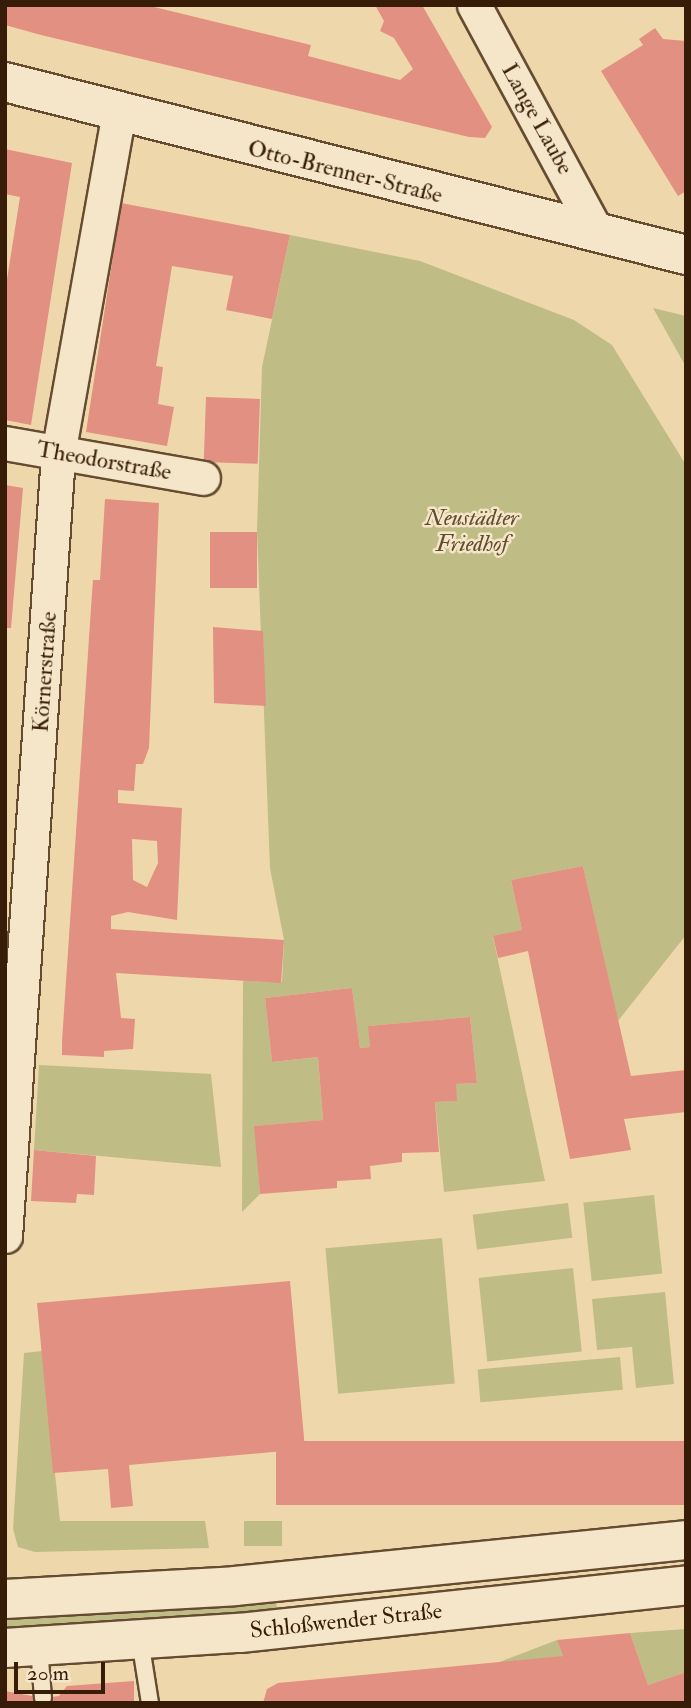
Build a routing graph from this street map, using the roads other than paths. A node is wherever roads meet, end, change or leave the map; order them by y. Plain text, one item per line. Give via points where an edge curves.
1 (474, 5) edge
2 (5, 82) edge
3 (118, 113) junction
4 (598, 234) junction
5 (686, 256) edge
6 (5, 443) edge
7 (58, 454) junction
8 (203, 478) dead end
9 (5, 1236) edge
10 (686, 1540) edge
11 (686, 1585) edge
12 (5, 1599) edge
13 (140, 1640) junction
14 (22, 1648) edge
15 (43, 1698) dead end
16 (149, 1703) edge

1 - 4 street, Lange Laube
2 - 3 main road, Otto-Brenner-Straße
3 - 4 main road, Otto-Brenner-Straße
3 - 7 street, Körnerstraße
4 - 5 main road, Otto-Brenner-Straße
6 - 7 street, Theodorstraße
7 - 8 street, Theodorstraße
7 - 9 street, Körnerstraße
10 - 12 main road, Schloßwender Straße via 235,1586
11 - 13 main road, Schloßwender Straße
13 - 14 main road, Schloßwender Straße
13 - 16 lane
14 - 15 lane

